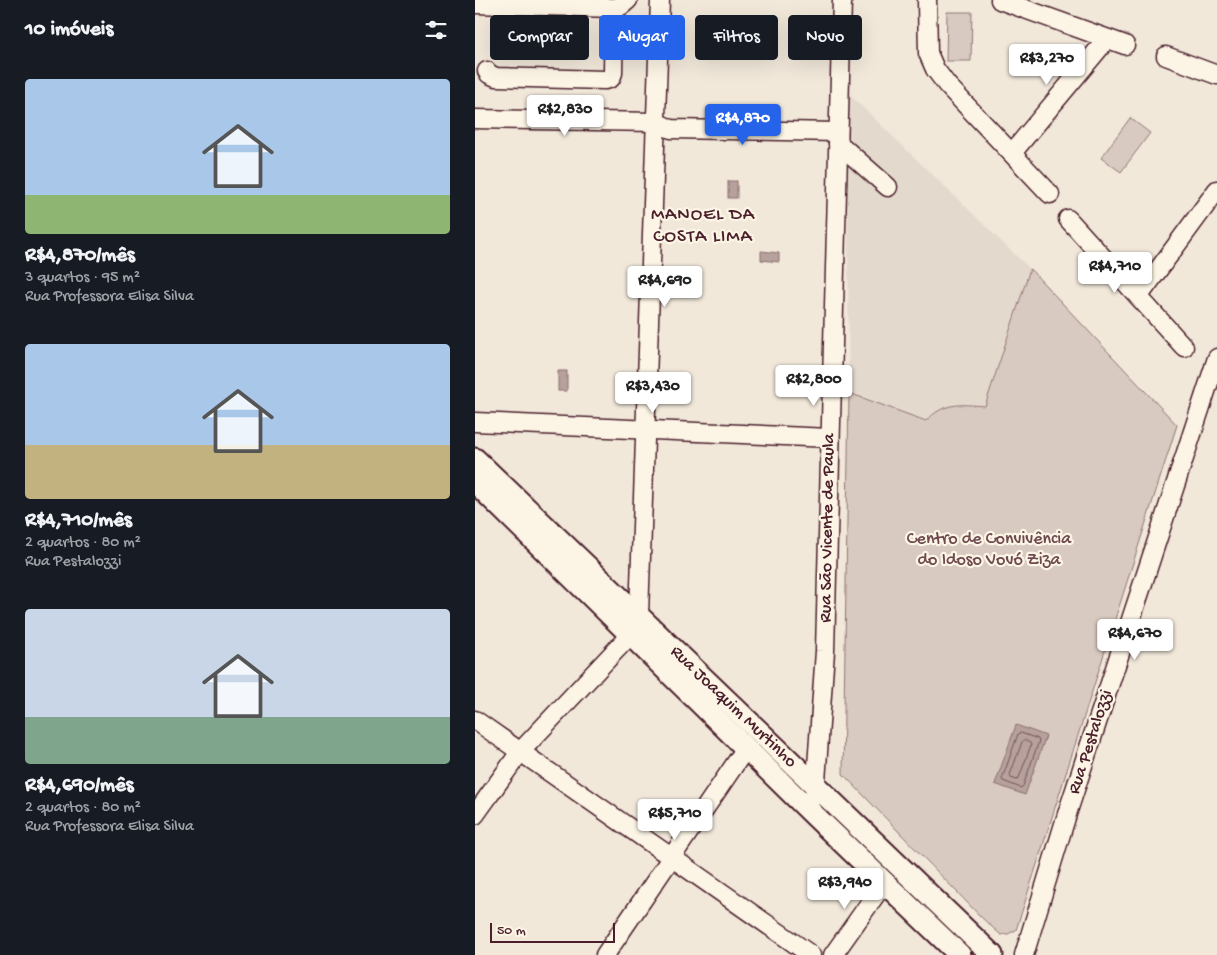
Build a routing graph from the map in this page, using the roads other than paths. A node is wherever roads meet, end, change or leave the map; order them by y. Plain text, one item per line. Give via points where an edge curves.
1 (660, 0) edge
2 (842, 0) edge
3 (927, 0) edge
4 (1000, 0) edge
5 (475, 4) edge
6 (621, 4) edge
7 (1107, 39) junction
8 (1125, 45) dead end
9 (1166, 56) dead end
10 (487, 71) dead end
11 (1217, 75) edge
12 (475, 119) edge
13 (655, 122) junction
14 (838, 138) junction
15 (1012, 154) junction
16 (888, 187) dead end
17 (1217, 190) edge
18 (1050, 194) dead end
19 (1068, 219) dead end
20 (1139, 296) junction
21 (1184, 347) dead end
22 (1217, 358) edge
23 (475, 422) edge
24 (645, 430) junction
25 (830, 438) junction
26 (475, 459) edge
27 (475, 482) edge
28 (639, 616) junction
29 (630, 635) junction
30 (475, 720) edge
31 (747, 748) junction
32 (520, 752) junction
33 (816, 786) junction
34 (475, 815) edge
35 (813, 815) junction
36 (672, 858) junction
37 (884, 883) junction
38 (605, 955) edge
39 (811, 955) edge
40 (833, 955) edge
41 (960, 955) edge
42 (992, 955) edge
43 (1023, 955) edge

1 - 13 street
2 - 14 street, Rua São Vicente de Paula
3 - 15 street via 928,53 935,69
4 - 7 street
5 - 6 street
6 - 10 street via 611,78 496,77
7 - 8 street
7 - 15 street
9 - 11 street
12 - 13 street
13 - 14 street via 671,129
13 - 24 street
14 - 16 street
14 - 25 street, Rua São Vicente de Paula
15 - 18 street
17 - 20 street
19 - 20 street
20 - 21 street
22 - 43 street, Rua Pestalozzi
23 - 24 street
24 - 25 street
24 - 28 street
25 - 33 street, Rua São Vicente de Paula via 825,651
26 - 28 main road, Rua Joaquim Murtinho
27 - 29 main road, Rua Joaquim Murtinho
28 - 33 main road, Rua Joaquim Murtinho
29 - 31 main road, Rua Joaquim Murtinho
29 - 32 street
30 - 32 street
31 - 35 main road, Rua Joaquim Murtinho
31 - 36 street
32 - 34 street
32 - 36 street
33 - 35 street, Rua São Vicente de Paula
33 - 42 main road, Rua Joaquim Murtinho
35 - 37 main road, Rua Joaquim Murtinho
36 - 38 street
36 - 39 street
37 - 40 street
37 - 41 main road, Rua Joaquim Murtinho

